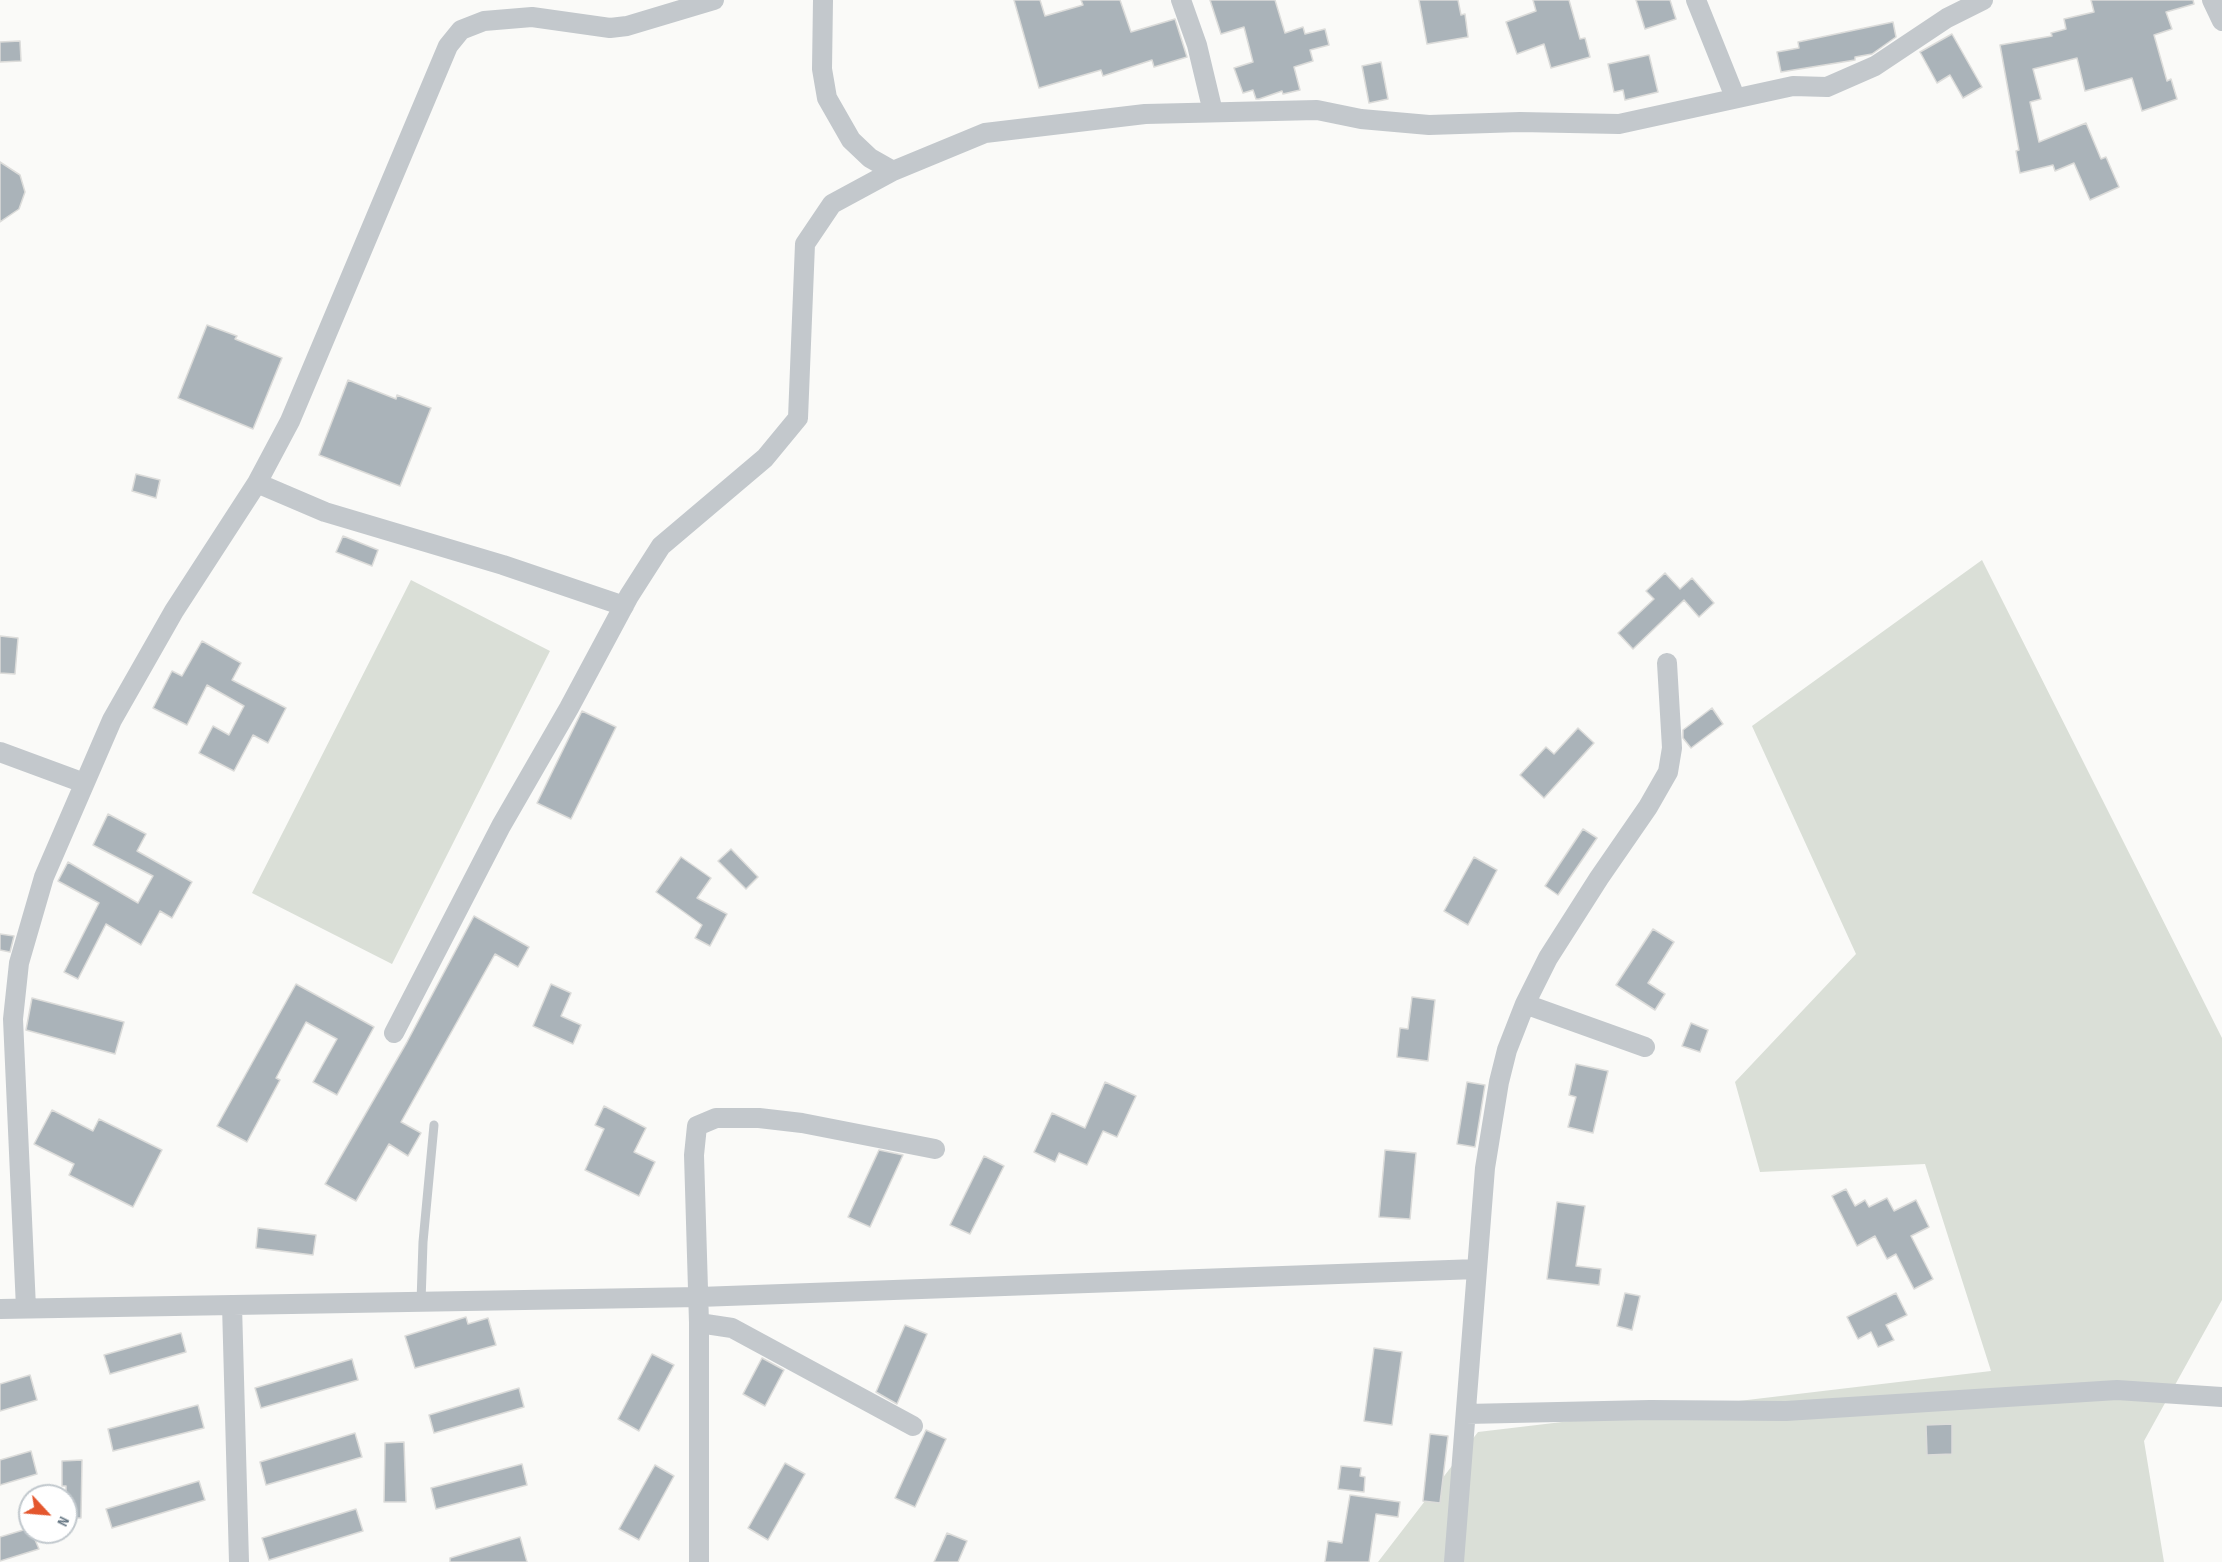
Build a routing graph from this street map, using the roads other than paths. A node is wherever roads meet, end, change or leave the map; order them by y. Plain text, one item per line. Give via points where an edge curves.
1 (714, 0) edge
2 (823, 0) edge
3 (1181, 0) edge
4 (1696, 0) edge
5 (1983, 0) edge
6 (1734, 97) junction
7 (1213, 112) junction
8 (893, 171) junction
9 (257, 483) junction
10 (624, 606) junction
11 (1667, 663) dead end
12 (0, 752) edge
13 (84, 783) junction
14 (1525, 1004) junction
15 (394, 1033) dead end
16 (1645, 1047) dead end
17 (435, 1125) dead end
18 (935, 1149) dead end
19 (1477, 1269) junction
20 (699, 1297) junction
21 (421, 1302) junction
22 (231, 1305) junction
23 (26, 1308) junction
24 (0, 1310) edge
25 (699, 1323) junction
26 (2222, 1397) edge
27 (1466, 1414) junction
28 (913, 1426) dead end
29 (239, 1562) edge
30 (699, 1562) edge
31 (1454, 1562) edge

1 - 9 street via 610,28 517,16 484,21 460,30 453,37 291,421
2 - 8 street via 822,69 827,98 855,144
3 - 7 street via 1197,45
4 - 6 street
5 - 6 street via 1947,18 1875,66 1839,83 1827,87 1793,86
6 - 7 street via 1619,124 1429,125 1361,119 1317,110
7 - 8 street via 1144,114 985,133
8 - 10 street via 832,204 805,244 798,418 765,458 661,546
9 - 10 street via 325,512
9 - 13 street via 174,611 112,720
10 - 15 street via 501,825
11 - 14 street via 1672,748 1668,772 1548,958
12 - 13 street
13 - 23 street via 44,878 14,990
14 - 16 street
14 - 19 street via 1508,1050 1493,1113
17 - 21 lane
18 - 20 street via 802,1123 737,1116 701,1122 694,1133
19 - 20 street
19 - 27 street
20 - 21 street
20 - 25 street
21 - 22 street
22 - 23 street
22 - 29 street
23 - 24 street
25 - 28 street via 732,1328
25 - 30 street
26 - 27 street via 2117,1390 1786,1411
27 - 31 street

